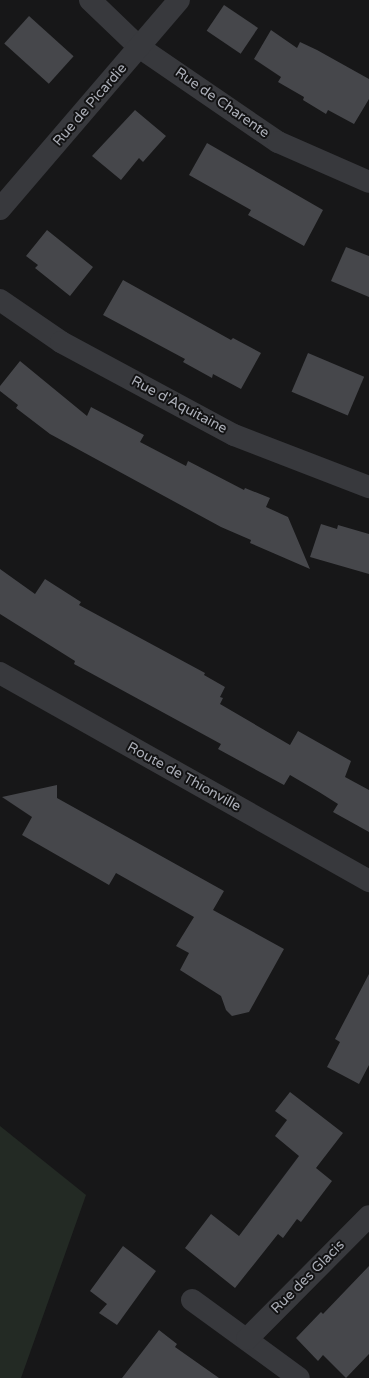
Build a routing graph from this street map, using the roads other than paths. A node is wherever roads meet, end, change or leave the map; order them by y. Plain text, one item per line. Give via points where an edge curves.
1 (90, 0) edge
2 (179, 0) edge
3 (140, 46) junction
4 (369, 182) edge
5 (0, 209) edge
6 (0, 300) edge
7 (369, 487) edge
8 (0, 673) edge
9 (369, 881) edge
10 (369, 1216) edge
11 (192, 1300) dead end
12 (247, 1339) junction
13 (299, 1378) edge

1 - 3 street, Rue de Charente
2 - 3 street, Rue de Picardie
3 - 4 street, Rue de Charente via 278,142
3 - 5 street, Rue de Picardie
6 - 7 street, Rue d'Aquitaine via 61,342 234,435
8 - 9 street, Route de Thionville
10 - 12 street, Rue des Glacis
11 - 12 street
12 - 13 street

